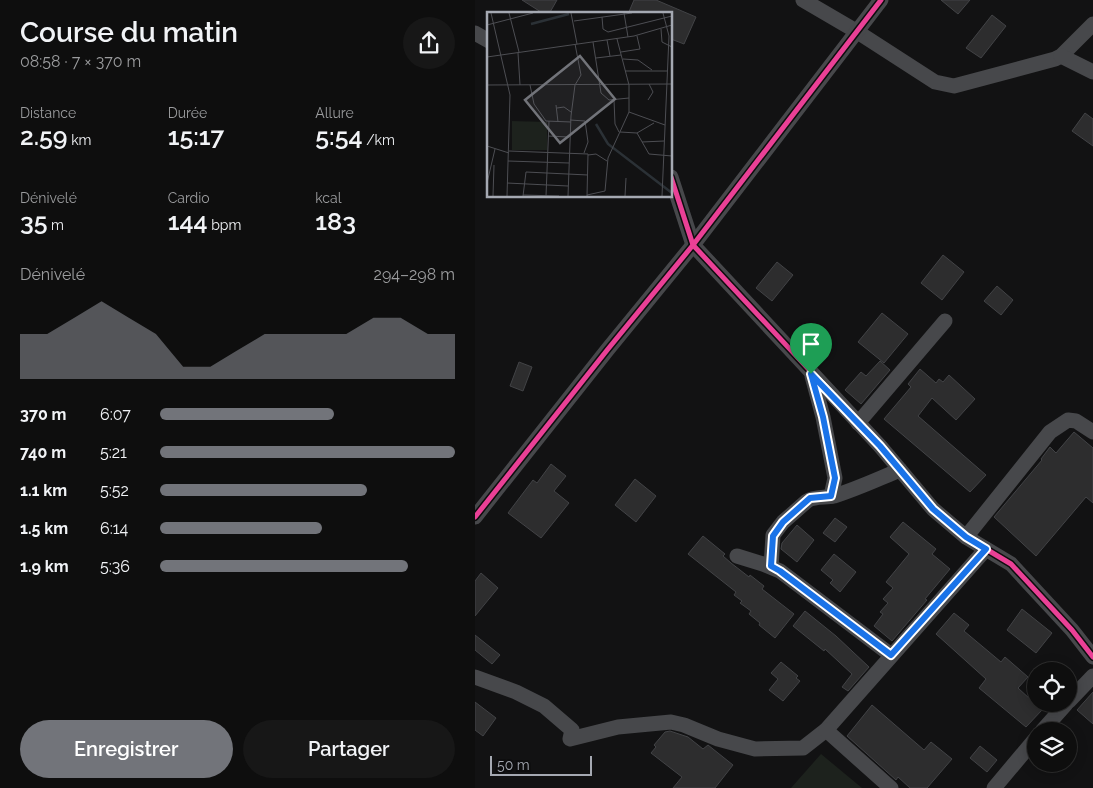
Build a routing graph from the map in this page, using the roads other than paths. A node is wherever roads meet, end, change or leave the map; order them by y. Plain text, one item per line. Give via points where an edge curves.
1 (803, 0) edge
2 (881, 0) edge
3 (1093, 24) edge
4 (856, 31) junction
5 (475, 33) edge
6 (487, 39) edge
7 (1061, 56) junction
8 (1093, 72) edge
9 (673, 183) edge
10 (693, 245) junction
11 (945, 321) dead end
12 (811, 374) junction
13 (858, 423) junction
14 (1093, 432) edge
15 (900, 470) junction
16 (831, 496) junction
17 (475, 517) edge
18 (966, 537) junction
19 (986, 549) junction
20 (737, 556) dead end
21 (771, 566) junction
22 (891, 655) junction
23 (1093, 657) edge
24 (1093, 676) edge
25 (475, 677) edge
26 (1077, 693) edge
27 (1059, 712) edge
28 (1050, 722) edge
29 (826, 730) junction
30 (1027, 749) edge
31 (891, 788) edge
32 (994, 788) edge

1 - 4 street
2 - 4 street
3 - 7 street
4 - 7 street via 935,82 947,86
4 - 10 street
5 - 6 street
7 - 8 street
9 - 10 street
10 - 12 street
10 - 17 street
11 - 13 street
12 - 13 street
12 - 16 street via 835,478
13 - 15 street
14 - 18 street via 1076,420 1068,420 1050,432
15 - 16 street
15 - 18 street via 933,509
16 - 21 street via 810,498 783,522 773,536
18 - 19 street
19 - 22 street
19 - 23 street via 1011,564
20 - 21 street
21 - 22 street
22 - 29 street
24 - 26 street
25 - 29 street via 544,706 573,730 570,739 619,727 671,722 755,749 803,748
27 - 28 street
29 - 31 street
30 - 32 street

